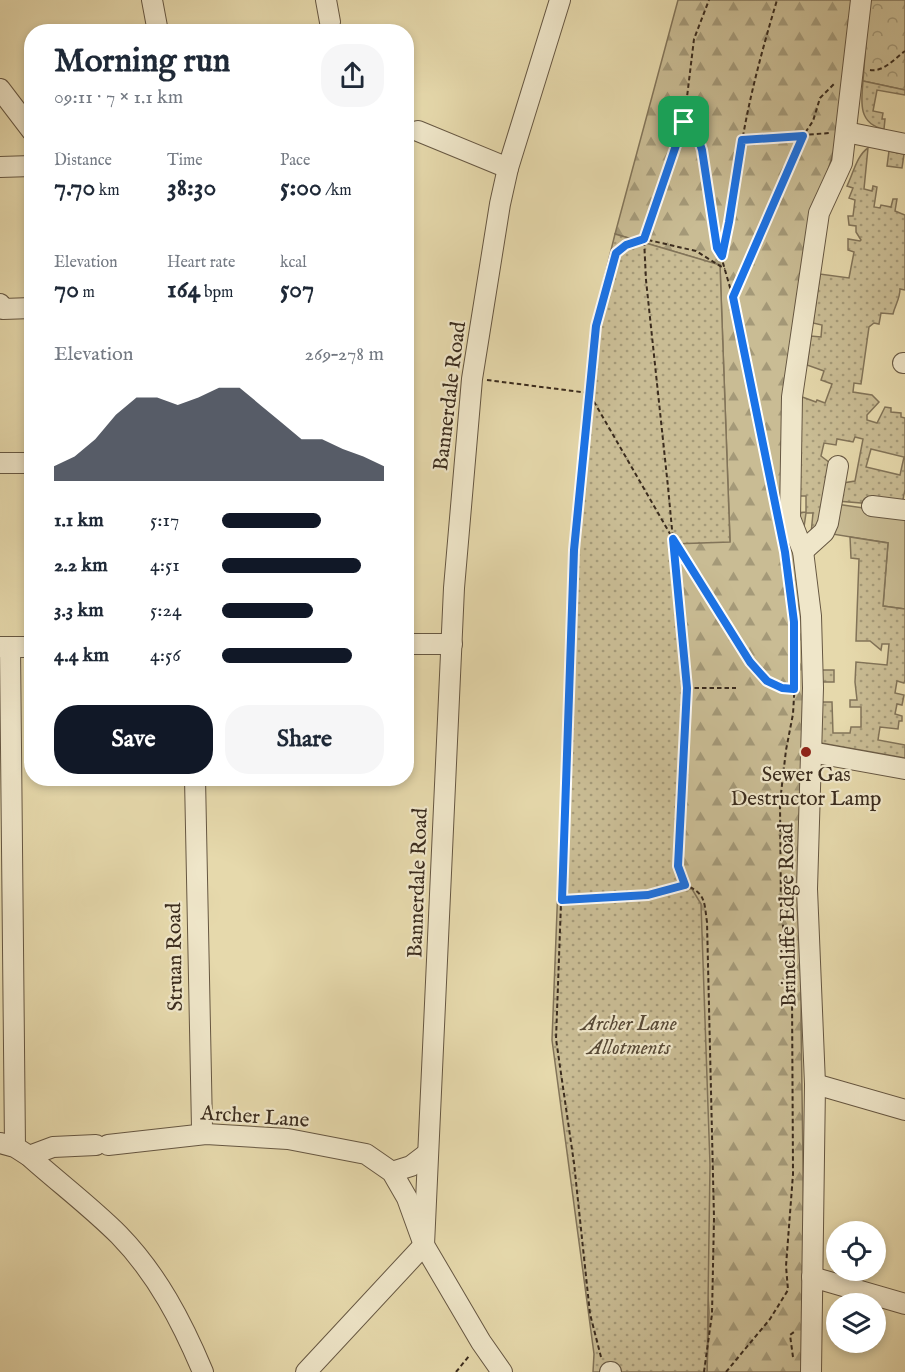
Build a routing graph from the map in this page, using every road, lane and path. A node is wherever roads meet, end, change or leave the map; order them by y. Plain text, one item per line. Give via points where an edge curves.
1 (152, 0) edge
2 (326, 0) edge
3 (560, 0) edge
4 (709, 0) edge
5 (777, 0) edge
6 (861, 0) edge
7 (330, 22) dead end
8 (156, 24) edge
9 (905, 51) edge
10 (854, 64) junction
11 (0, 89) edge
12 (24, 120) edge
13 (684, 122) junction
14 (418, 131) dead end
15 (846, 132) junction
16 (803, 136) junction
17 (742, 140) junction
18 (905, 144) edge
19 (0, 166) edge
20 (24, 166) edge
21 (508, 168) junction
22 (644, 239) junction
23 (722, 256) junction
24 (725, 268) junction
25 (733, 297) junction
26 (24, 308) edge
27 (1, 309) edge
28 (472, 379) junction
29 (589, 393) junction
30 (0, 463) edge
31 (24, 463) edge
32 (838, 466) dead end
33 (775, 506) dead end
34 (872, 506) dead end
35 (905, 510) edge
36 (673, 539) junction
37 (803, 551) junction
38 (414, 644) edge
39 (452, 644) junction
40 (5, 647) edge
41 (24, 647) edge
42 (795, 678) dead end
43 (687, 688) junction
44 (736, 688) dead end
45 (804, 688) junction
46 (811, 752) junction
47 (905, 769) edge
48 (195, 786) edge
49 (685, 885) junction
50 (562, 900) junction
51 (815, 1084) junction
52 (905, 1110) edge
53 (206, 1134) junction
54 (15, 1148) edge
55 (428, 1153) junction
56 (392, 1172) junction
57 (424, 1245) junction
58 (812, 1277) junction
59 (788, 1290) junction
60 (793, 1294) dead end
61 (905, 1304) edge
62 (481, 1342) junction
63 (607, 1370) edge
64 (203, 1372) edge
65 (306, 1372) edge
66 (456, 1372) edge
67 (502, 1372) edge
68 (704, 1372) edge
69 (726, 1372) edge
70 (811, 1372) edge

1 - 8 street
2 - 7 street
3 - 21 street, Bannerdale Road
4 - 13 path via 694,39
5 - 17 path
6 - 10 street, Brincliffe Edge Road
9 - 10 path via 874,71
10 - 15 street, Brincliffe Edge Road
10 - 16 path via 820,98 813,121
11 - 12 street
13 - 22 path
13 - 23 path via 695,129 702,150 717,248
14 - 21 street
15 - 16 path
15 - 18 street
15 - 37 street, Brincliffe Edge Road via 842,163 819,213 792,397 790,518
16 - 17 path
16 - 25 path
17 - 23 path
19 - 20 street
21 - 28 street, Bannerdale Road
22 - 24 path via 696,251
22 - 29 path via 616,253 596,326
22 - 36 path
23 - 24 path
24 - 25 path
25 - 33 path
26 - 27 street
28 - 29 path
28 - 39 street, Bannerdale Road
29 - 36 path
29 - 50 path via 574,550
30 - 31 street
32 - 37 street via 828,523 824,532
34 - 35 street
36 - 43 path
36 - 45 path via 750,662 767,681 782,688
37 - 45 street, Brincliffe Edge Road via 811,616
38 - 39 street
39 - 55 street, Bannerdale Road
40 - 41 street
40 - 54 street
42 - 45 path
43 - 44 path
43 - 49 path via 678,866
45 - 46 street, Brincliffe Edge Road
45 - 59 path via 793,714 780,802 781,915 792,990 793,1174 786,1266
46 - 47 street
46 - 51 street, Brincliffe Edge Road via 807,889
48 - 53 street, Struan Road via 202,1128
49 - 50 path via 648,895
49 - 68 path via 703,898 707,922 714,1218 712,1314
50 - 63 path via 556,1040 590,1314
51 - 52 street
51 - 58 street, Brincliffe Edge Road
53 - 54 street, Archer Lane
53 - 56 street, Archer Lane via 288,1139 346,1149 366,1154
54 - 64 street via 119,1236 170,1303
55 - 56 street via 411,1166
55 - 57 street, Bannerdale Road
56 - 57 street, Archer Lane via 407,1198
57 - 62 street, Archer Lane
57 - 65 street
58 - 61 street
58 - 70 street, Brincliffe Edge Road
59 - 60 path
59 - 69 path via 770,1319
62 - 66 path
62 - 67 street, Archer Lane

